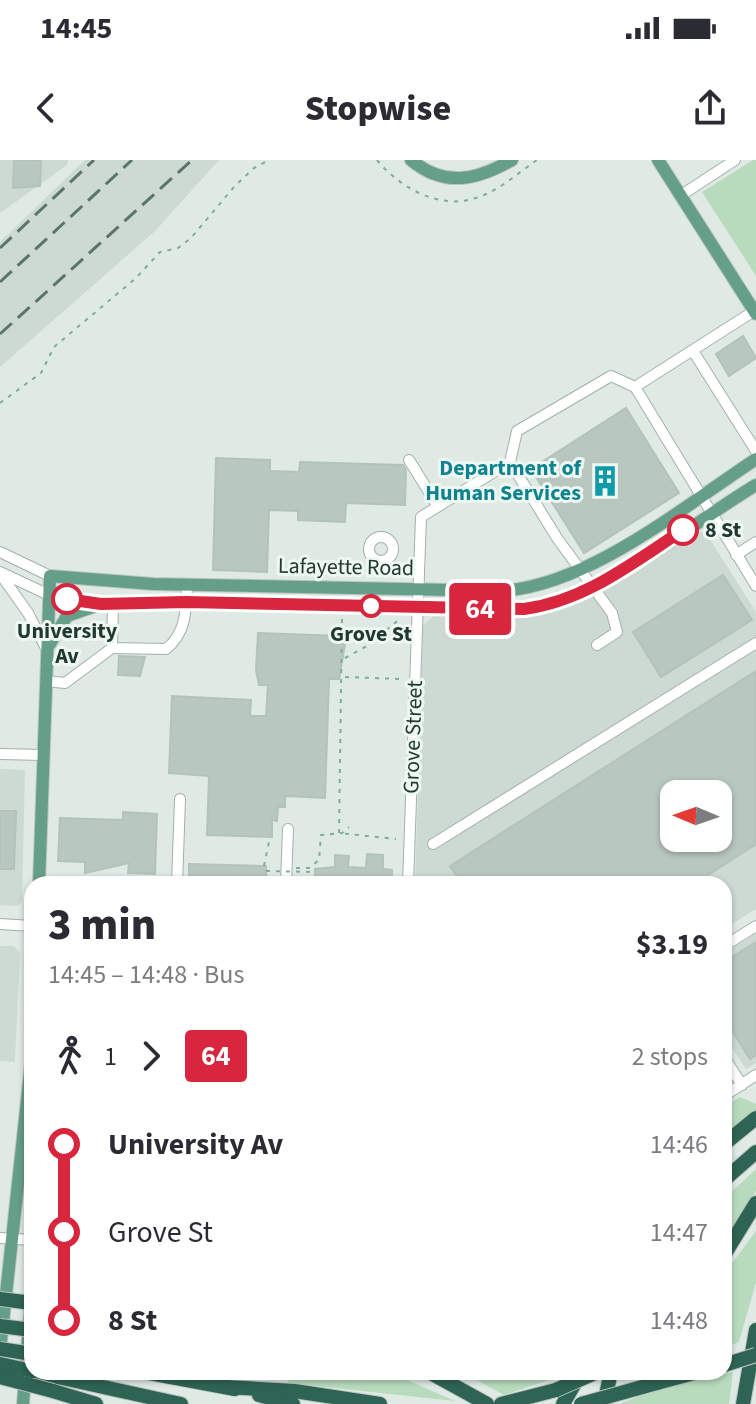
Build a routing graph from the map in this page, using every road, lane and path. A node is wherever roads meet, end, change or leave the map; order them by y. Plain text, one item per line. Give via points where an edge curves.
1 (269, 160) edge
2 (411, 160) edge
3 (512, 160) edge
4 (658, 160) edge
5 (735, 160) edge
6 (680, 196) junction
7 (755, 312) edge
8 (693, 351) junction
9 (635, 387) junction
10 (0, 403) edge
11 (756, 451) edge
12 (756, 459) edge
13 (409, 460) dead end
14 (510, 462) junction
15 (756, 485) edge
16 (705, 504) junction
17 (437, 505) junction
18 (756, 542) edge
19 (0, 552) edge
20 (736, 555) junction
21 (584, 570) junction
22 (0, 573) edge
23 (50, 576) junction
24 (187, 584) junction
25 (756, 586) edge
26 (595, 587) junction
27 (418, 589) junction
28 (49, 595) junction
29 (186, 602) junction
30 (107, 604) junction
31 (417, 607) junction
32 (342, 613) dead end
33 (403, 615) dead end
34 (756, 643) edge
35 (597, 645) dead end
36 (112, 648) junction
37 (47, 651) junction
38 (344, 659) junction
39 (344, 677) junction
40 (401, 679) dead end
41 (46, 681) junction
42 (0, 754) edge
43 (44, 755) junction
44 (180, 799) dead end
45 (349, 827) dead end
46 (288, 829) dead end
47 (339, 833) junction
48 (270, 837) dead end
49 (396, 839) dead end
50 (433, 844) dead end
51 (264, 866) dead end
52 (286, 868) junction
53 (266, 871) dead end
54 (315, 872) dead end
55 (39, 876) edge
56 (177, 876) edge
57 (286, 876) edge
58 (408, 876) edge
59 (0, 924) edge
60 (24, 926) edge
61 (756, 926) edge
62 (732, 941) edge
63 (732, 1069) edge
64 (756, 1075) edge
65 (742, 1085) junction
66 (756, 1090) edge
67 (732, 1091) edge
68 (756, 1118) edge
69 (24, 1123) edge
70 (732, 1138) edge
71 (756, 1152) edge
72 (732, 1173) edge
73 (756, 1203) edge
74 (756, 1219) edge
75 (6, 1239) edge
76 (732, 1242) edge
77 (732, 1253) edge
78 (0, 1299) edge
79 (24, 1302) edge
80 (0, 1326) edge
81 (24, 1329) edge
82 (756, 1333) edge
83 (0, 1349) edge
84 (24, 1353) edge
85 (756, 1355) edge
86 (732, 1362) edge
87 (0, 1364) edge
88 (24, 1370) edge
89 (0, 1377) edge
90 (25, 1380) edge
91 (47, 1380) edge
92 (188, 1380) edge
93 (444, 1380) edge
94 (576, 1380) edge
95 (579, 1380) edge
96 (609, 1380) edge
97 (668, 1380) edge
98 (54, 1384) junction
99 (226, 1387) junction
100 (469, 1393) junction
101 (23, 1404) edge
102 (96, 1404) edge
103 (181, 1404) edge
104 (293, 1404) edge
105 (380, 1404) edge
106 (487, 1404) edge
107 (500, 1404) edge
108 (563, 1404) edge
109 (581, 1404) edge
110 (604, 1404) edge
111 (743, 1404) edge
112 (751, 1404) edge

1 - 10 path via 234,187 191,238 160,252 54,347 41,373
2 - 3 main road via 429,171 466,179 484,176
4 - 6 main road
5 - 6 street
6 - 7 main road
7 - 8 street
8 - 9 street
8 - 11 street
9 - 14 street via 611,376 517,431
9 - 16 street
12 - 16 main road, Lafayette Road
13 - 17 street
14 - 17 street
14 - 21 street via 557,538
15 - 16 main road, Lafayette Road
16 - 20 street
16 - 21 main road, Lafayette Road
16 - 26 main road, Lafayette Road
17 - 27 street, Grove Street via 421,517
18 - 20 street
19 - 23 street, Lafayette Road
20 - 25 street
21 - 26 street
21 - 27 main road, Lafayette Road via 553,584 520,590
22 - 28 street, Lafayette Road
22 - 37 street
23 - 24 main road, Lafayette Road
23 - 28 main road
24 - 27 main road, Lafayette Road
24 - 29 street
26 - 31 main road, Lafayette Road via 524,609
26 - 35 street via 617,632
27 - 31 street, Grove Street
28 - 30 street, Lafayette Road
28 - 37 main road
29 - 30 main road, Lafayette Road
29 - 31 main road, Lafayette Road
29 - 36 street via 180,632 166,649
30 - 36 street
30 - 37 main road via 67,616
31 - 58 street, Grove Street
32 - 38 path
33 - 38 path
34 - 50 street
36 - 41 street via 65,683
37 - 41 main road
38 - 39 path
39 - 40 path
39 - 47 path
41 - 43 main road
42 - 43 street
43 - 55 main road
44 - 56 street
45 - 47 path
46 - 52 street
47 - 49 path
47 - 52 path via 321,835 319,860 309,868
48 - 51 path
52 - 57 street
53 - 54 path, bridge
59 - 60 street
61 - 62 street
63 - 65 street
64 - 65 street
65 - 66 street
65 - 67 street
68 - 70 highway
69 - 75 main road
71 - 72 highway
73 - 76 highway
74 - 77 highway
75 - 83 main road
78 - 79 highway, bridge
80 - 81 highway, bridge
82 - 111 highway
82 - 112 highway
83 - 84 highway, bridge
85 - 86 highway, bridge
87 - 88 highway, bridge
89 - 98 highway, bridge
90 - 101 main road
91 - 98 highway
92 - 99 highway
93 - 100 highway
94 - 108 highway
95 - 107 highway, bridge
96 - 110 highway
97 - 109 highway, bridge
98 - 102 highway
98 - 103 highway
99 - 104 highway
99 - 105 highway
100 - 106 highway
100 - 107 highway

